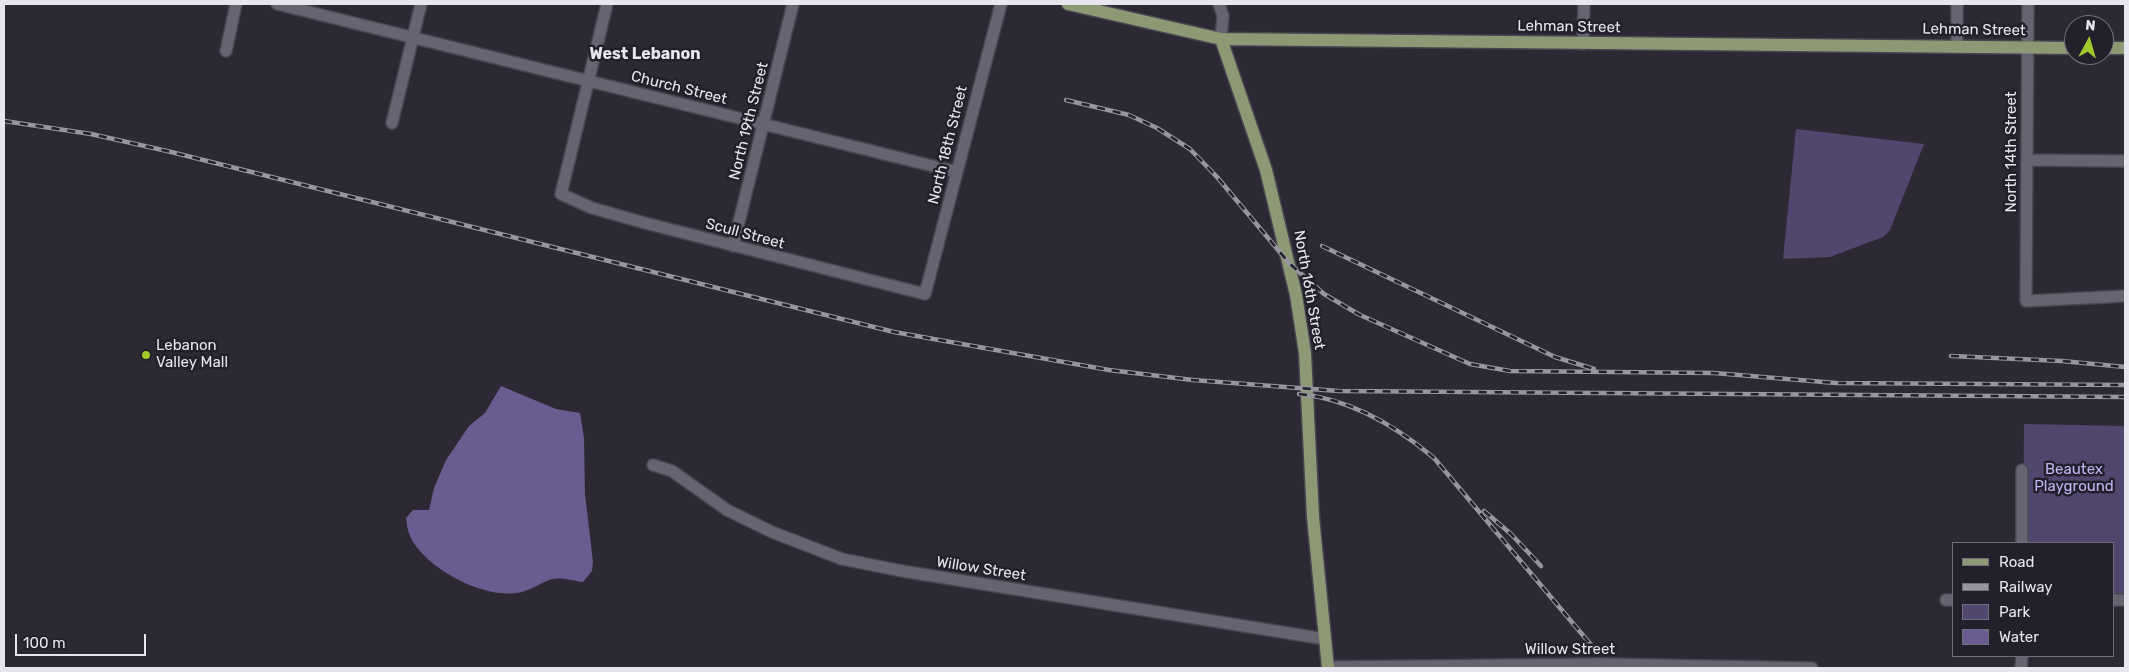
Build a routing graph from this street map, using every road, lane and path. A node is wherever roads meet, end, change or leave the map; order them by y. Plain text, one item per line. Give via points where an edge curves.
1 (236, 4) edge
2 (277, 4) edge
3 (421, 4) edge
4 (607, 4) edge
5 (793, 4) edge
6 (1001, 4) edge
7 (1068, 4) edge
8 (1219, 4) edge
9 (1229, 4) edge
10 (1584, 4) edge
11 (1958, 4) edge
12 (2028, 4) edge
13 (1223, 16) junction
14 (412, 37) junction
15 (1221, 40) junction
16 (1583, 44) junction
17 (1957, 46) junction
18 (2027, 47) junction
19 (2064, 48) edge
20 (226, 51) dead end
21 (588, 80) junction
22 (392, 123) dead end
23 (764, 125) junction
24 (2027, 160) junction
25 (2125, 161) edge
26 (957, 172) junction
27 (733, 246) junction
28 (925, 294) joint
29 (2125, 296) edge
30 (653, 465) dead end
31 (2022, 470) dead end
32 (2022, 542) edge
33 (1325, 639) junction
34 (1328, 668) edge
35 (1812, 668) edge

1 - 20 street
2 - 14 street, Church Street
3 - 14 street
4 - 21 street
5 - 23 street, North 19th Street
6 - 26 street, North 18th Street
7 - 15 main road, Lehman Street
8 - 13 street, North 16th Street
9 - 13 street, North 16th Street
10 - 16 street
11 - 17 street
12 - 18 street, North 14th Street
13 - 15 street, North 16th Street
14 - 21 street, Church Street
14 - 22 street
15 - 16 main road, Lehman Street
15 - 33 main road, North 16th Street via 1266,170 1296,295 1305,353 1312,517
16 - 17 main road, Lehman Street
17 - 18 main road, Lehman Street
18 - 19 main road, Lehman Street
18 - 24 street, North 14th Street
21 - 23 street, Church Street
21 - 27 street, Scull Street via 561,194 592,208
23 - 26 street, Church Street
23 - 27 street, North 19th Street
24 - 25 street
24 - 29 street, North 14th Street via 2026,301
26 - 28 street, North 18th Street
27 - 28 street, Scull Street
30 - 33 street, Willow Street via 672,471 727,510 772,532 842,558 902,571
31 - 32 street
33 - 34 main road, North 16th Street
34 - 35 street, Willow Street via 1603,664

